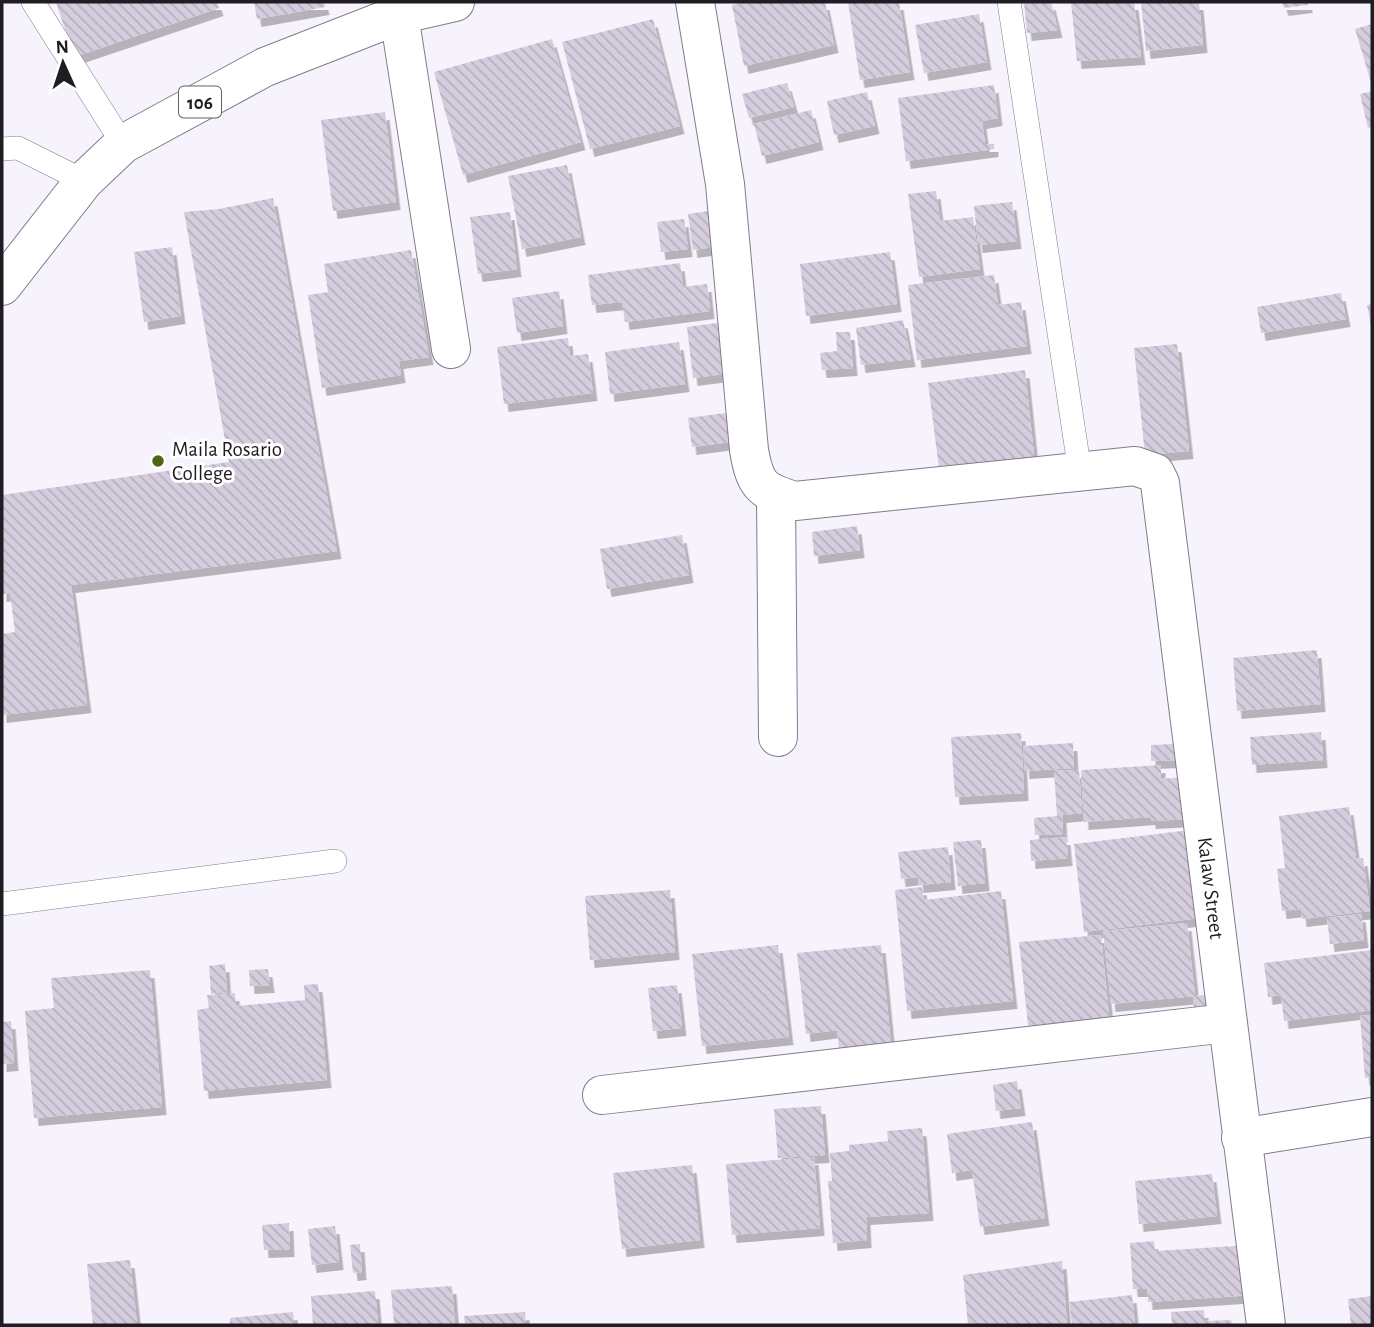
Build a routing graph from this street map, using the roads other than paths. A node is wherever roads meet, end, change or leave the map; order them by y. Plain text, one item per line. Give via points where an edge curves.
1 (33, 2) edge
2 (455, 2) edge
3 (695, 2) edge
4 (1009, 2) edge
5 (398, 8) edge
6 (123, 145) junction
7 (2, 149) edge
8 (84, 181) junction
9 (2, 286) edge
10 (451, 349) dead end
11 (1080, 472) junction
12 (776, 495) junction
13 (778, 737) dead end
14 (335, 861) dead end
15 (2, 904) edge
16 (1227, 1023) junction
17 (602, 1095) dead end
18 (1372, 1117) edge
19 (1241, 1138) junction
20 (1266, 1325) edge

1 - 6 lane
2 - 5 main road, 106
3 - 12 main road via 724,184 753,475 763,489
4 - 11 lane
5 - 6 main road, 106 via 265,67
5 - 10 main road
6 - 8 main road, 106
7 - 8 lane via 18,148
8 - 9 main road, 106
11 - 12 main road via 795,501
11 - 16 main road, Kalaw Street via 1135,466 1155,473 1160,482
12 - 13 main road
14 - 15 lane
16 - 17 main road
16 - 19 main road, Kalaw Street
18 - 19 main road
19 - 20 main road, Kalaw Street

